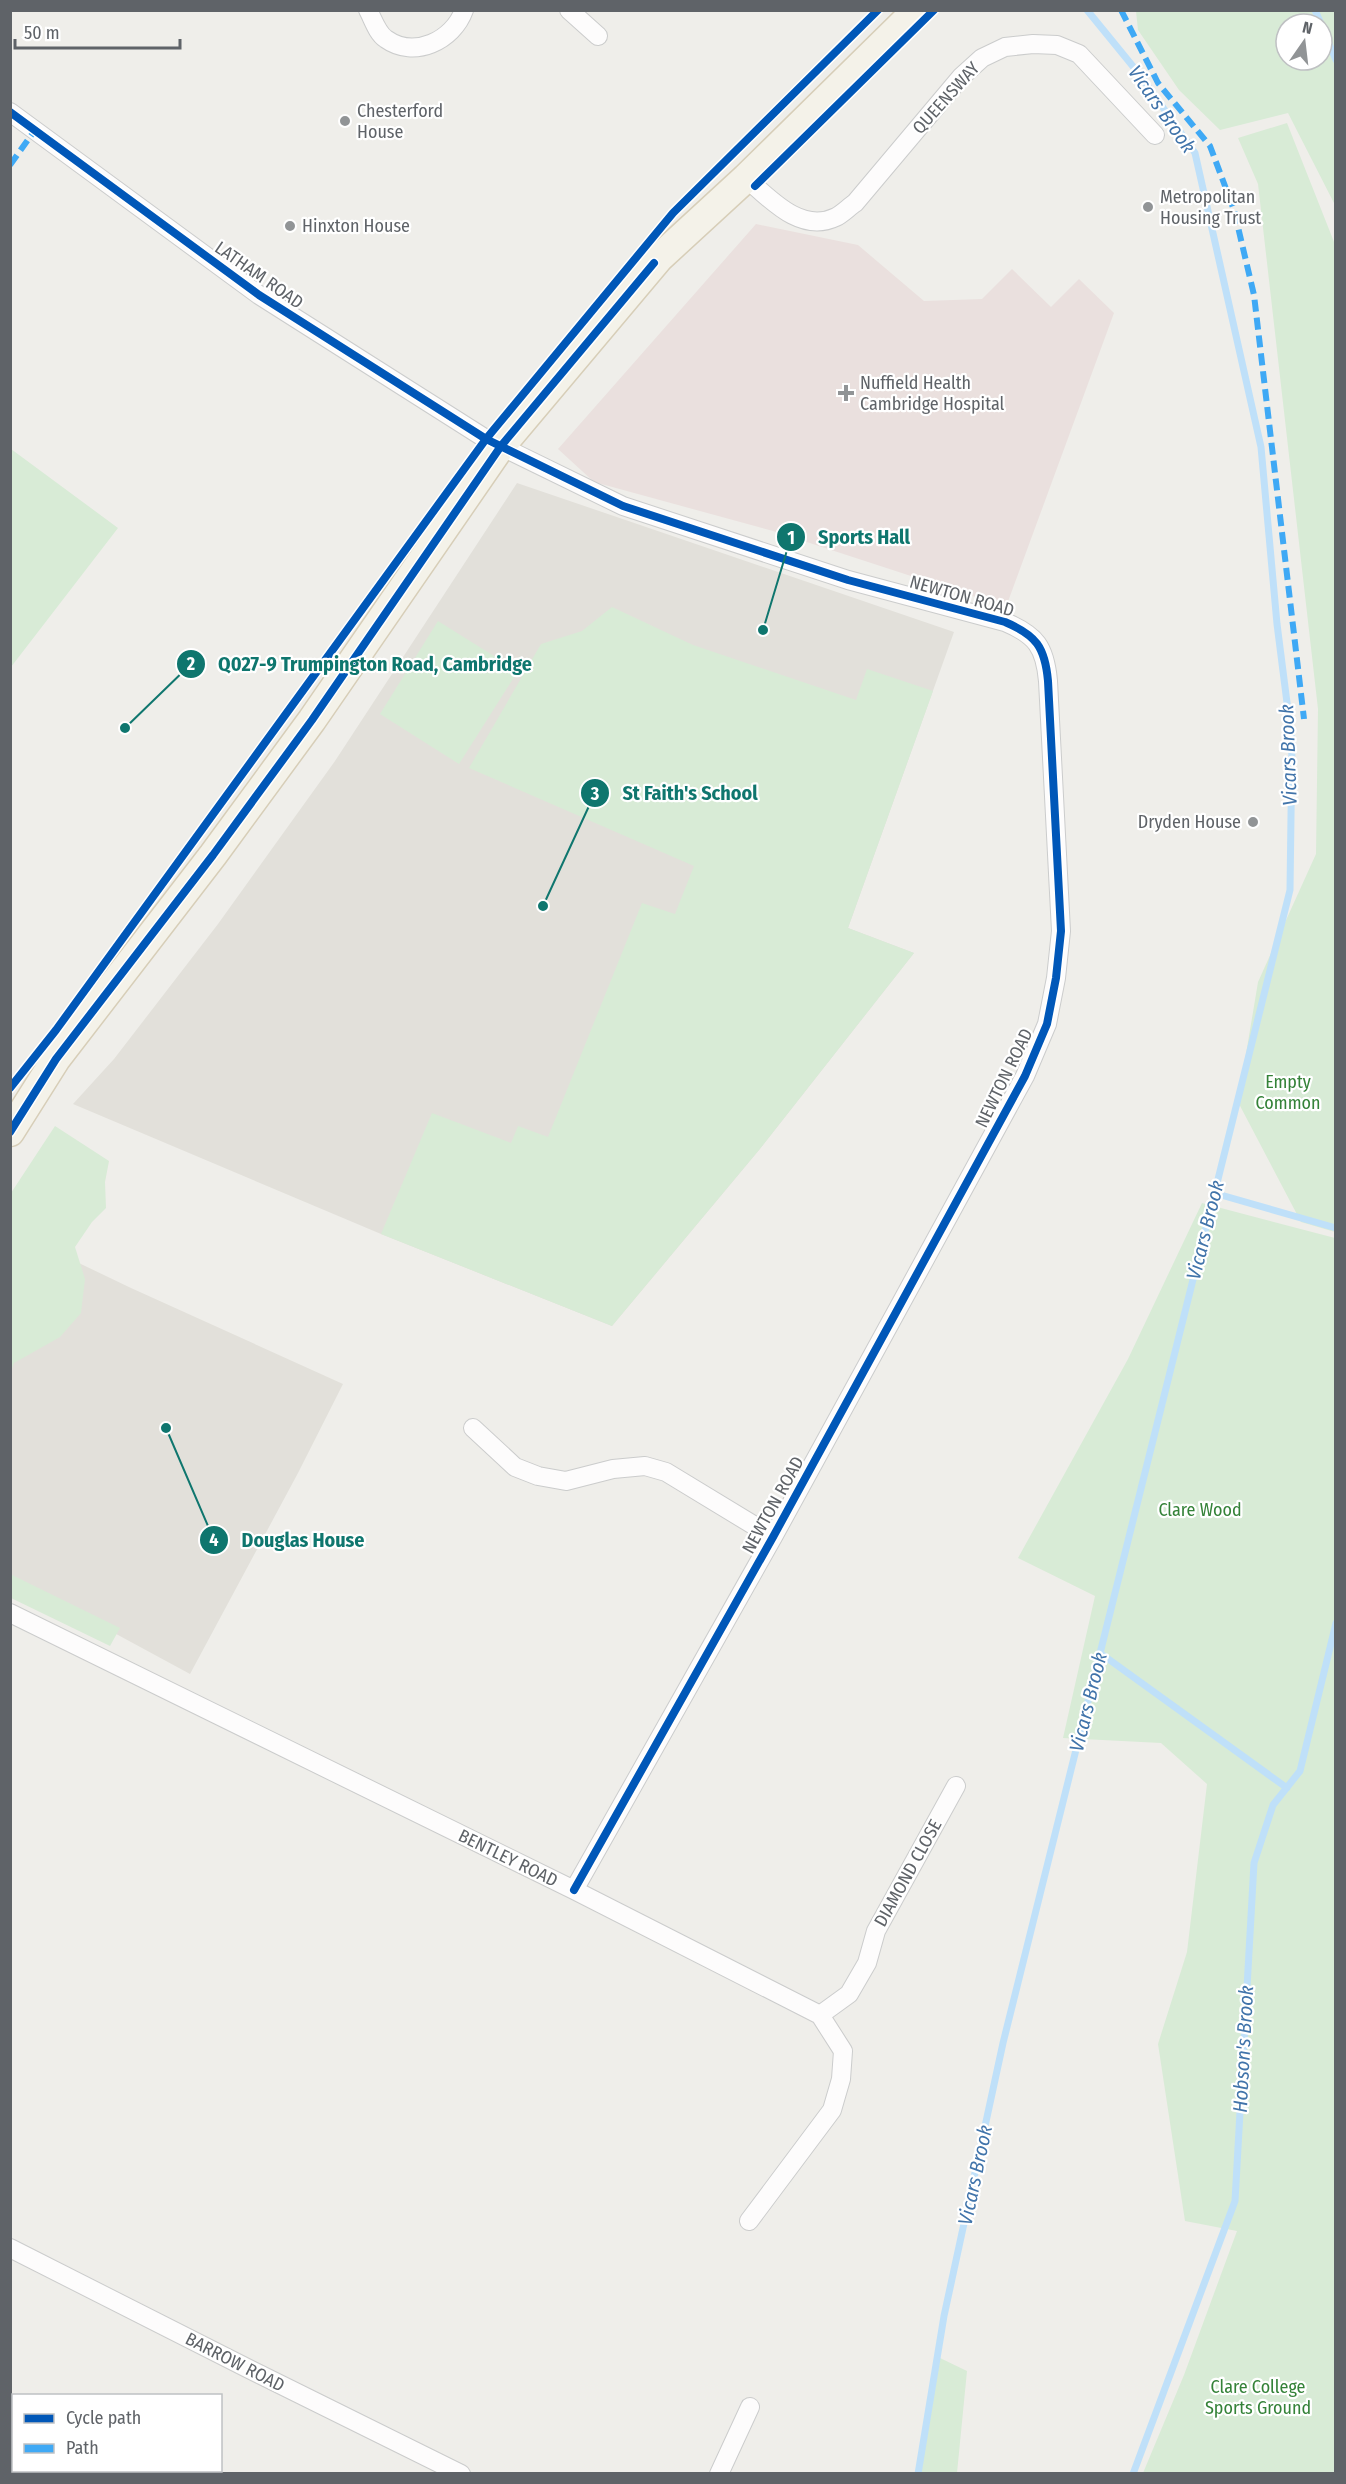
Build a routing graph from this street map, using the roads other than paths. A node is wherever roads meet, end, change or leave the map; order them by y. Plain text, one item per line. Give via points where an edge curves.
1 (368, 10) edge
2 (464, 10) edge
3 (569, 10) edge
4 (917, 10) edge
5 (598, 36) dead end
6 (10, 112) edge
7 (1155, 135) dead end
8 (746, 178) junction
9 (501, 446) junction
10 (10, 1132) edge
11 (473, 1428) dead end
12 (773, 1537) junction
13 (10, 1613) edge
14 (956, 1786) dead end
15 (574, 1890) junction
16 (820, 2015) junction
17 (749, 2221) dead end
18 (10, 2248) edge
19 (750, 2408) dead end
20 (461, 2474) edge
21 (719, 2474) edge

1 - 2 street via 385,39 408,47 427,47 448,35
3 - 5 street
4 - 8 main road
6 - 9 street, LATHAM ROAD via 259,296
7 - 8 street, QUEENSWAY via 1079,54 1056,45 1033,44 1005,47 982,58 855,203 835,218 814,222 795,217
8 - 9 main road via 659,258
9 - 10 main road via 312,720 56,1059
9 - 12 street, NEWTON ROAD via 623,506 848,580 1021,629 1041,648 1046,665 1060,931 1047,1024 1025,1076
11 - 12 street via 515,1467 538,1476 566,1480 645,1466 666,1472
12 - 15 street, NEWTON ROAD
13 - 15 street, BENTLEY ROAD
14 - 16 street, DIAMOND CLOSE via 876,1930 867,1963 849,1994
15 - 16 street, BENTLEY ROAD
16 - 17 street, BENTLEY ROAD via 843,2050 841,2079 832,2110
18 - 20 street, BARROW ROAD
19 - 21 street

